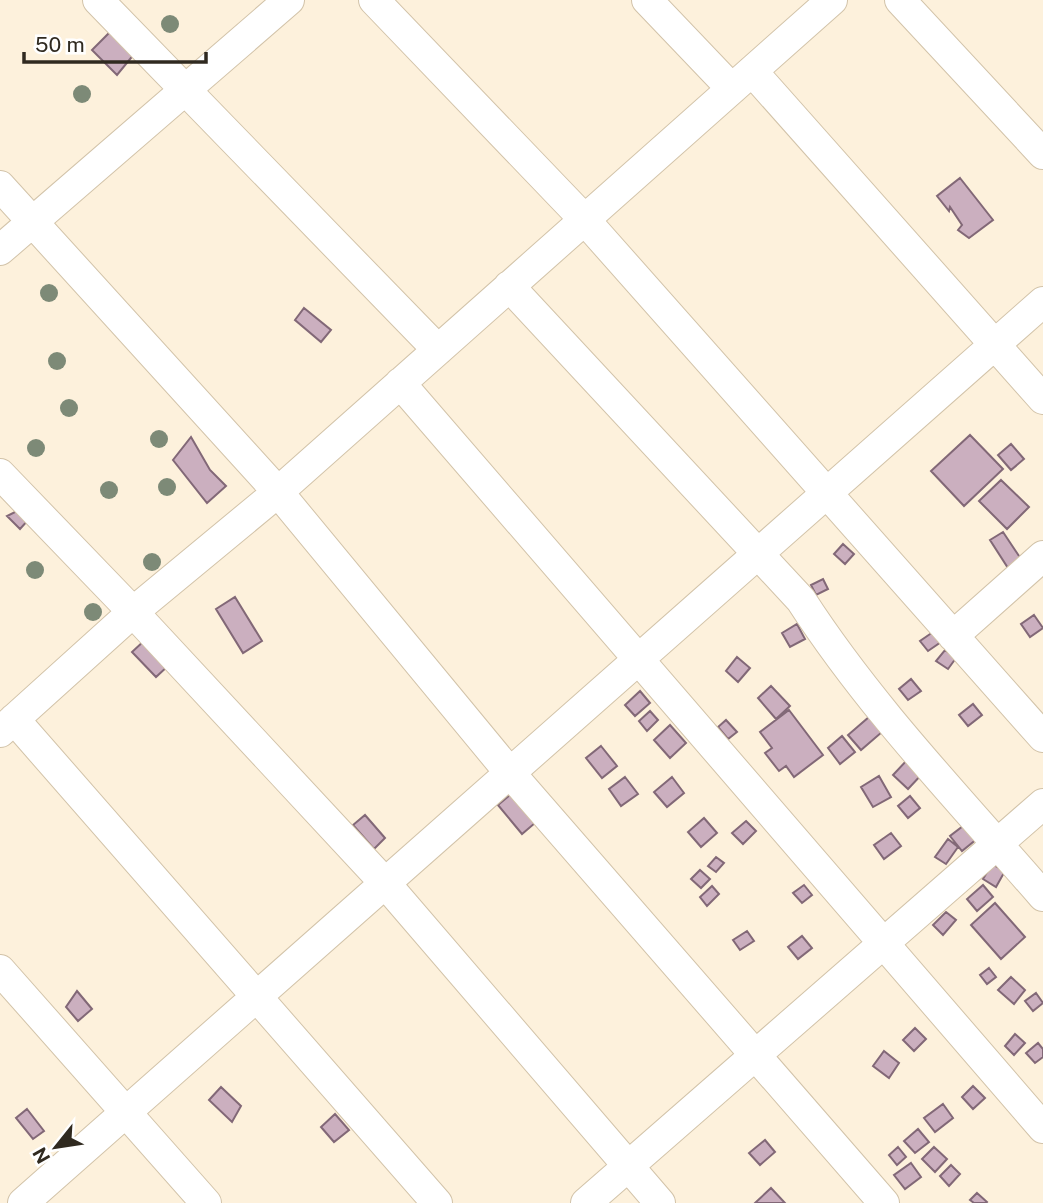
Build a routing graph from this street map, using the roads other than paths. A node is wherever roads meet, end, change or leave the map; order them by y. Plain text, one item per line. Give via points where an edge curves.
1 (98, 0) edge
2 (289, 0) edge
3 (374, 0) edge
4 (647, 0) edge
5 (831, 0) edge
6 (900, 0) edge
7 (742, 80) junction
8 (186, 89) junction
9 (1043, 154) edge
10 (0, 186) edge
11 (584, 219) junction
12 (34, 221) junction
13 (0, 250) edge
14 (509, 286) junction
15 (1043, 302) edge
16 (995, 345) junction
17 (438, 350) junction
18 (400, 383) junction
19 (1043, 399) edge
20 (0, 474) edge
21 (278, 492) junction
22 (827, 493) junction
23 (758, 554) junction
24 (1043, 556) edge
25 (133, 612) junction
26 (953, 636) junction
27 (638, 660) junction
28 (7, 726) edge
29 (1043, 737) edge
30 (510, 773) junction
31 (1043, 804) edge
32 (998, 843) junction
33 (385, 883) junction
34 (1043, 896) edge
35 (883, 943) junction
36 (0, 970) edge
37 (257, 997) junction
38 (755, 1055) junction
39 (125, 1113) junction
40 (1043, 1128) edge
41 (628, 1166) junction
42 (0, 1197) edge
43 (5, 1203) edge
44 (23, 1203) edge
45 (206, 1203) edge
46 (438, 1203) edge
47 (586, 1203) edge
48 (660, 1203) edge
49 (884, 1203) edge

1 - 8 street
2 - 8 street
3 - 11 street
4 - 7 street
5 - 7 street
6 - 9 street
7 - 11 street
7 - 16 street
8 - 12 street
8 - 17 street
10 - 12 street
11 - 14 street
11 - 22 street
12 - 13 street
12 - 21 street
14 - 17 street
14 - 23 street
15 - 16 street
16 - 19 street
16 - 22 street
17 - 18 street
18 - 21 street
18 - 27 street
20 - 25 street
21 - 25 street
21 - 30 street
22 - 23 street
22 - 26 street
23 - 27 street
23 - 32 street via 801,600 867,692
24 - 26 street
25 - 28 street
25 - 33 street
26 - 29 street
27 - 30 street
27 - 35 street
28 - 37 street
30 - 33 street
30 - 38 street
31 - 32 street
32 - 34 street
32 - 35 street
33 - 37 street
33 - 41 street
35 - 38 street
35 - 40 street
36 - 39 street
37 - 39 street
37 - 46 street
38 - 41 street
38 - 49 street
39 - 44 street
39 - 45 street
41 - 47 street
41 - 48 street
42 - 43 street

